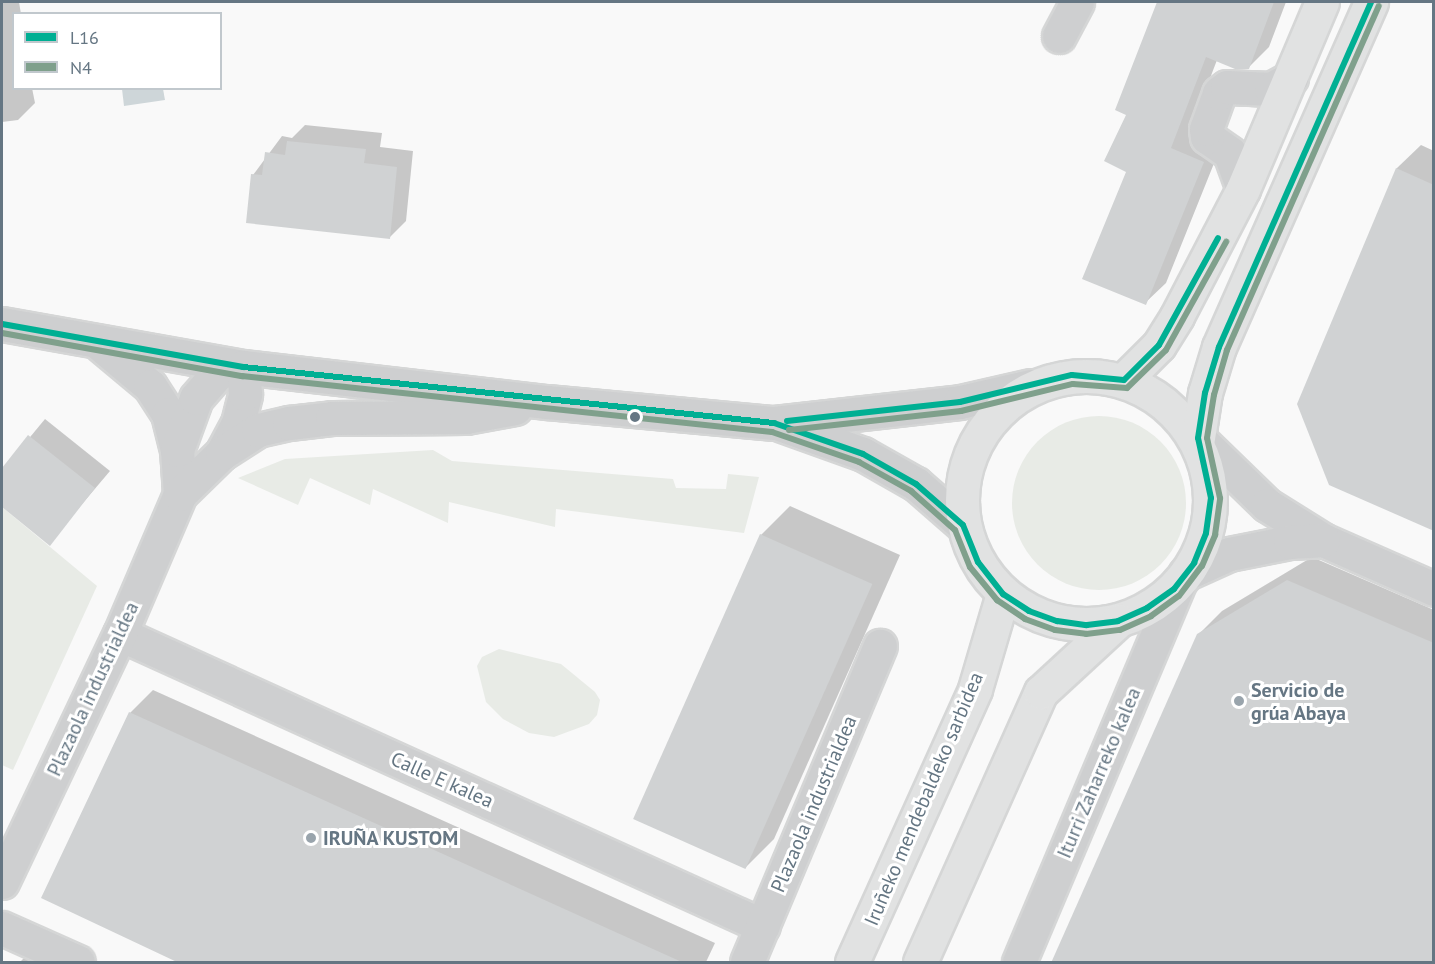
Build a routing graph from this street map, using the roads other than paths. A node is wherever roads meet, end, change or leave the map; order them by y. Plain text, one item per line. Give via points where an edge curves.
1 (1077, 2) edge
2 (1322, 2) edge
3 (1371, 2) edge
4 (1059, 36) dead end
5 (1291, 78) junction
6 (1243, 189) junction
7 (2, 324) edge
8 (98, 341) junction
9 (234, 366) junction
10 (1124, 380) junction
11 (1031, 386) junction
12 (547, 402) junction
13 (774, 423) junction
14 (1198, 438) junction
15 (177, 450) junction
16 (222, 453) junction
17 (180, 494) junction
18 (963, 525) junction
19 (1323, 540) junction
20 (1182, 579) junction
21 (1434, 589) edge
22 (1003, 594) junction
23 (1118, 621) junction
24 (120, 634) junction
25 (880, 646) dead end
26 (2, 882) edge
27 (763, 926) junction
28 (2, 928) edge
29 (78, 963) edge
30 (747, 963) edge
31 (852, 963) edge
32 (920, 963) edge
33 (1020, 963) edge

1 - 4 street
2 - 5 highway
3 - 14 highway via 1219,347 1205,393
5 - 6 highway
5 - 6 street via 1270,89 1227,87 1219,93 1206,129 1207,137 1230,153
6 - 10 highway via 1160,345
7 - 8 street
8 - 9 street
8 - 15 street via 150,386 168,414
9 - 12 street
9 - 15 street via 196,398
9 - 16 street via 242,404
10 - 11 highway via 1072,375
10 - 14 highway via 1158,398
11 - 13 street via 960,402
11 - 18 highway via 984,425 963,473
12 - 13 street
12 - 16 street via 466,417 332,418 289,423 258,430
13 - 18 street via 863,454 916,484
14 - 19 street via 1267,505
14 - 20 highway via 1211,498 1206,532
15 - 17 street
16 - 17 street
17 - 24 street, Plazaola industrialdea
18 - 22 highway via 978,562
19 - 20 street via 1229,554
19 - 21 street
20 - 23 highway via 1148,608
20 - 33 street, Iturri Zaharreko kalea
22 - 23 highway via 1029,611 1057,621 1087,625
22 - 31 highway, Iruñeko mendebaldeko sarbidea via 975,689
23 - 32 highway via 1041,692
24 - 26 street, Plazaola industrialdea
24 - 27 street, Calle E kalea
25 - 27 street, Plazaola industrialdea
27 - 30 street, Plazaola industrialdea
28 - 29 street

